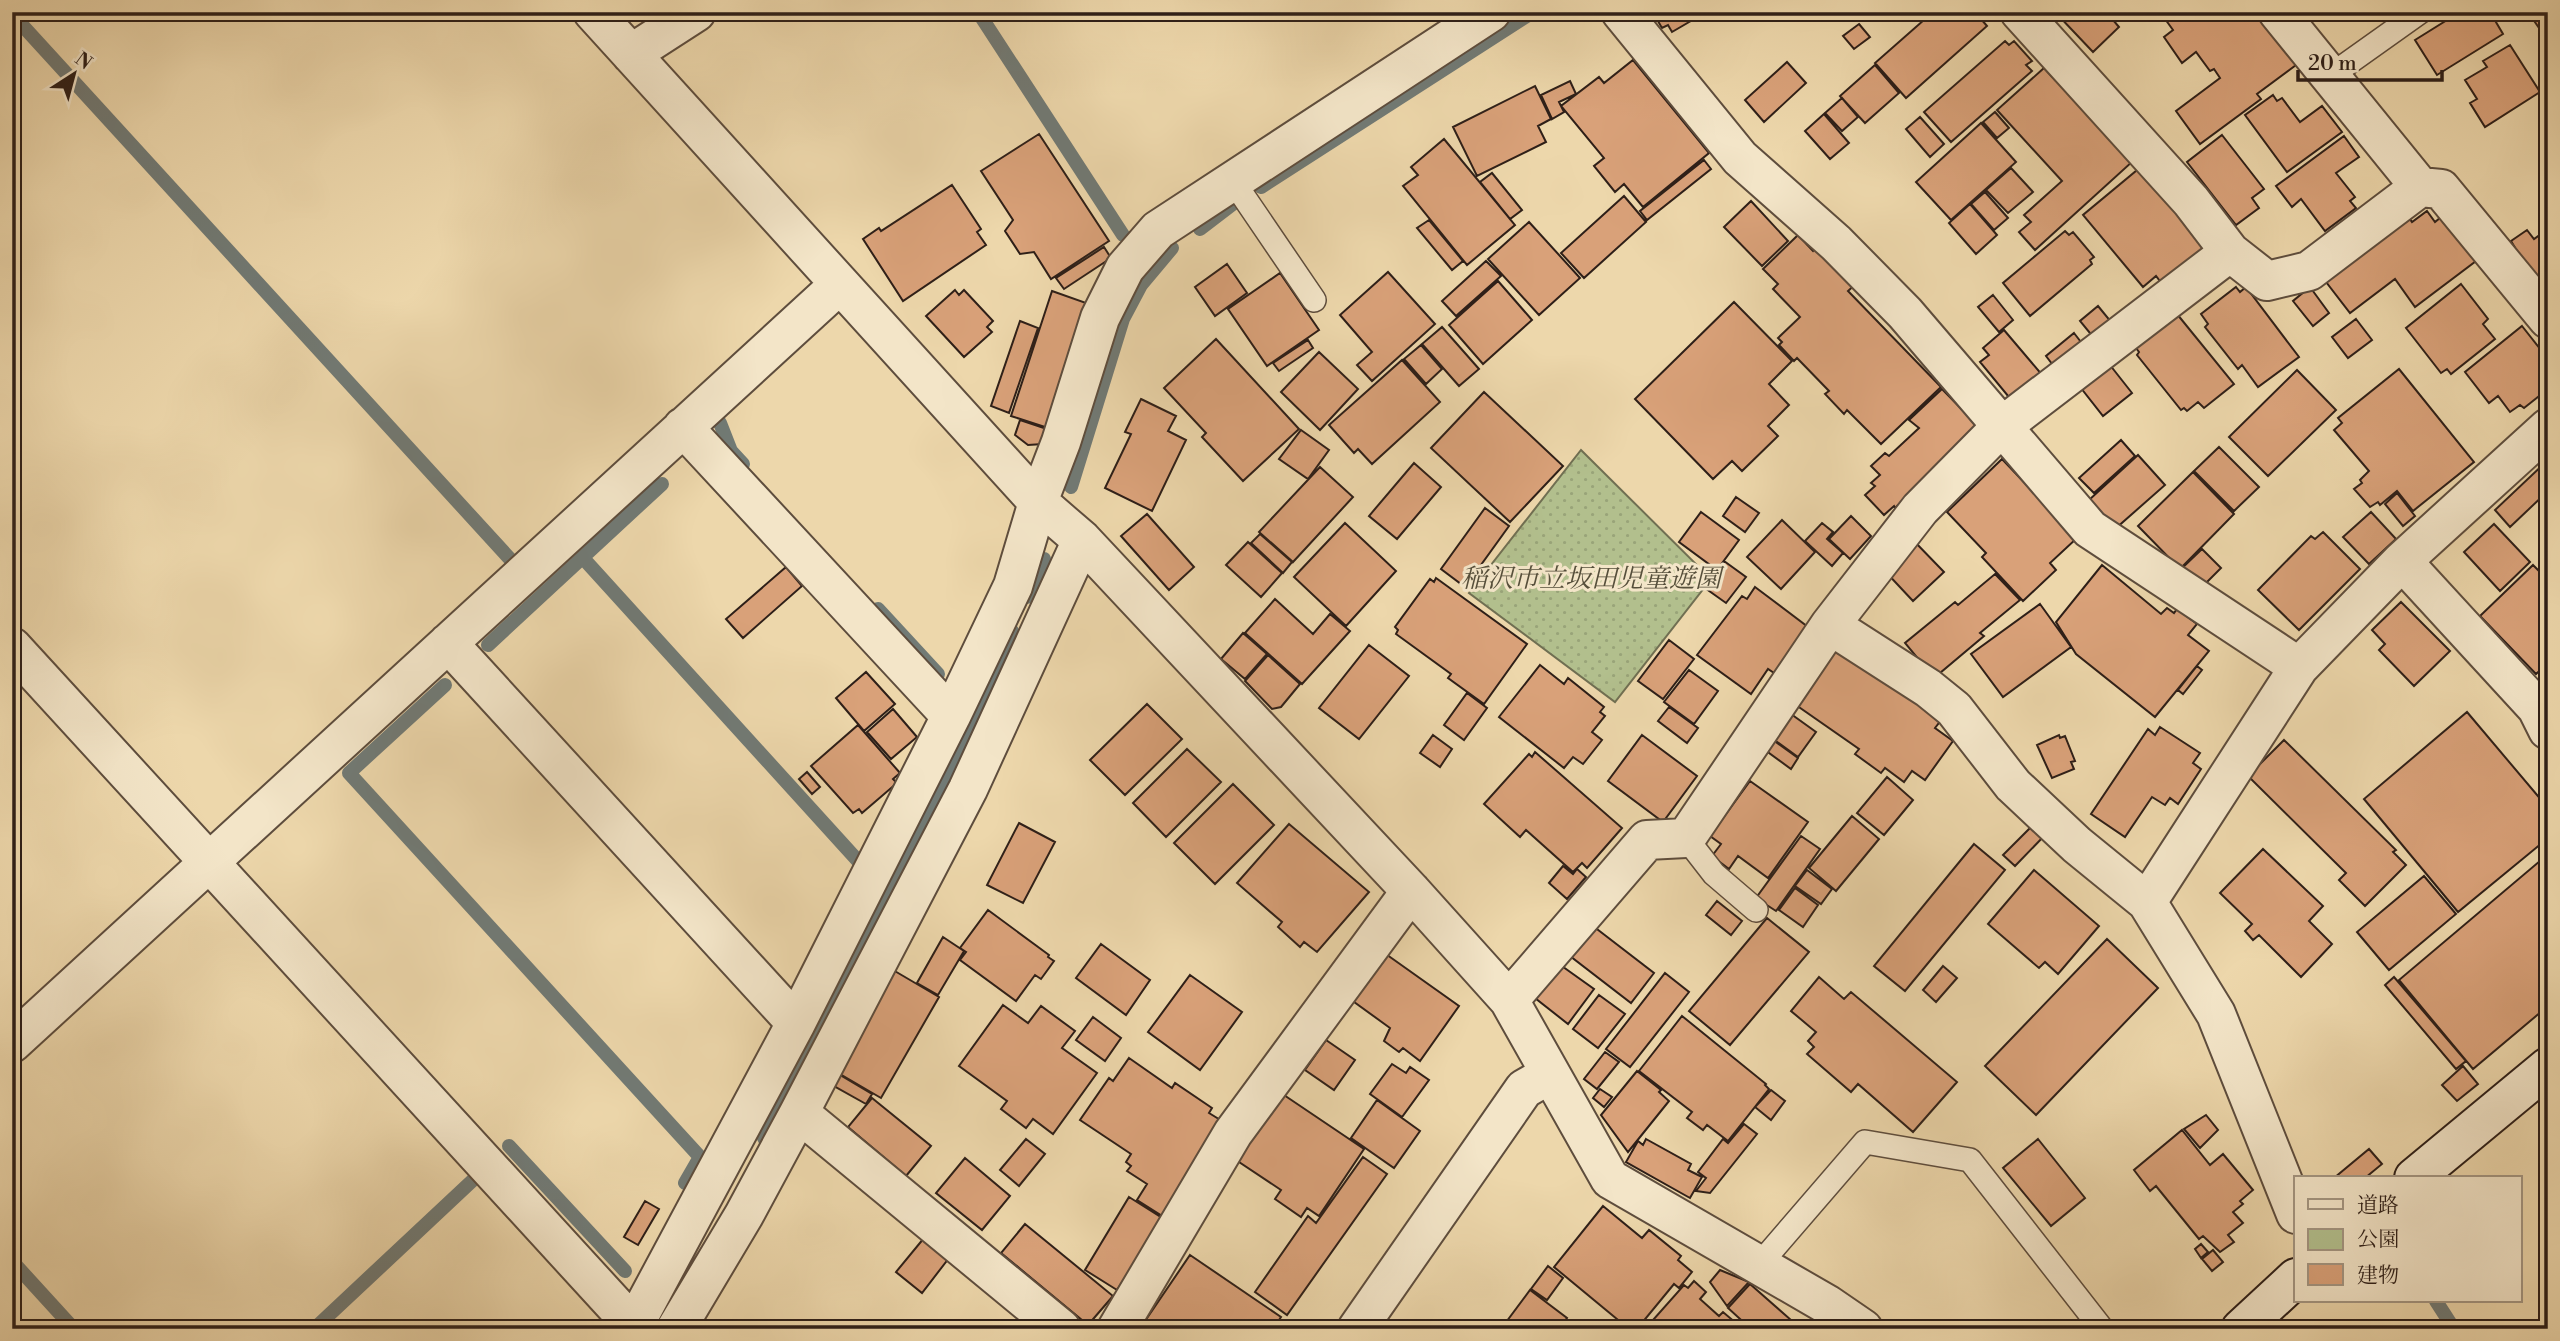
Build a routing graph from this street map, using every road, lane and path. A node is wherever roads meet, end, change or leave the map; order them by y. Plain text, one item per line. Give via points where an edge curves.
1 (593, 12) edge
2 (696, 12) edge
3 (1621, 12) edge
4 (2020, 12) edge
5 (2278, 12) edge
6 (2420, 12) edge
7 (1483, 14) edge
8 (631, 54) junction
9 (2330, 76) junction
10 (1233, 181) junction
11 (2420, 187) junction
12 (2230, 252) junction
13 (840, 284) junction
14 (1314, 300) dead end
15 (2548, 319) edge
16 (684, 427) junction
17 (2001, 427) junction
18 (2548, 428) edge
19 (1038, 502) junction
20 (1082, 540) junction
21 (2403, 561) junction
22 (1830, 625) junction
23 (448, 643) junction
24 (12, 647) edge
25 (2299, 667) junction
26 (951, 716) junction
27 (2548, 730) edge
28 (1686, 838) junction
29 (209, 862) junction
30 (1411, 891) junction
31 (2147, 902) junction
32 (1756, 909) dead end
33 (1509, 1000) junction
34 (796, 1024) junction
35 (12, 1043) edge
36 (2548, 1067) edge
37 (1550, 1074) junction
38 (795, 1083) junction
39 (2416, 1176) edge
40 (2294, 1209) edge
41 (1759, 1265) junction
42 (2294, 1281) edge
43 (633, 1327) edge
44 (676, 1329) edge
45 (1061, 1329) edge
46 (1116, 1329) edge
47 (1357, 1329) edge
48 (1863, 1329) edge
49 (2102, 1329) edge
50 (2241, 1329) edge

1 - 8 street
2 - 8 street
3 - 17 street via 1740,158 1836,243 1905,313
4 - 12 street via 2191,201
5 - 9 street
6 - 9 lane
7 - 10 street
8 - 13 street
9 - 11 street
10 - 14 lane
10 - 19 street via 1158,230 1125,268 1100,318
11 - 12 street via 2309,271 2267,281
11 - 15 street via 2441,189
12 - 17 street
13 - 16 street
13 - 19 street
16 - 23 street
16 - 26 street
17 - 22 street via 1920,509
17 - 25 street via 2090,529
18 - 21 street
19 - 20 street
19 - 26 street via 1013,586
20 - 30 street
20 - 38 street via 968,789
21 - 25 street
21 - 27 street via 2537,708
22 - 28 street
22 - 31 street via 1954,709 2013,785
23 - 29 street
23 - 34 street
24 - 29 street
25 - 31 street
26 - 34 street
28 - 32 lane via 1714,874
28 - 33 street via 1647,840
29 - 35 street
29 - 43 street
30 - 33 street
30 - 46 street via 1233,1133
31 - 40 street via 2216,1014
33 - 37 street
34 - 38 street
36 - 39 street
37 - 41 street via 1610,1179
37 - 47 street via 1524,1089
38 - 43 street
38 - 44 street via 744,1215
38 - 45 street
41 - 48 street
41 - 49 lane via 1864,1142 1970,1160
42 - 50 street

